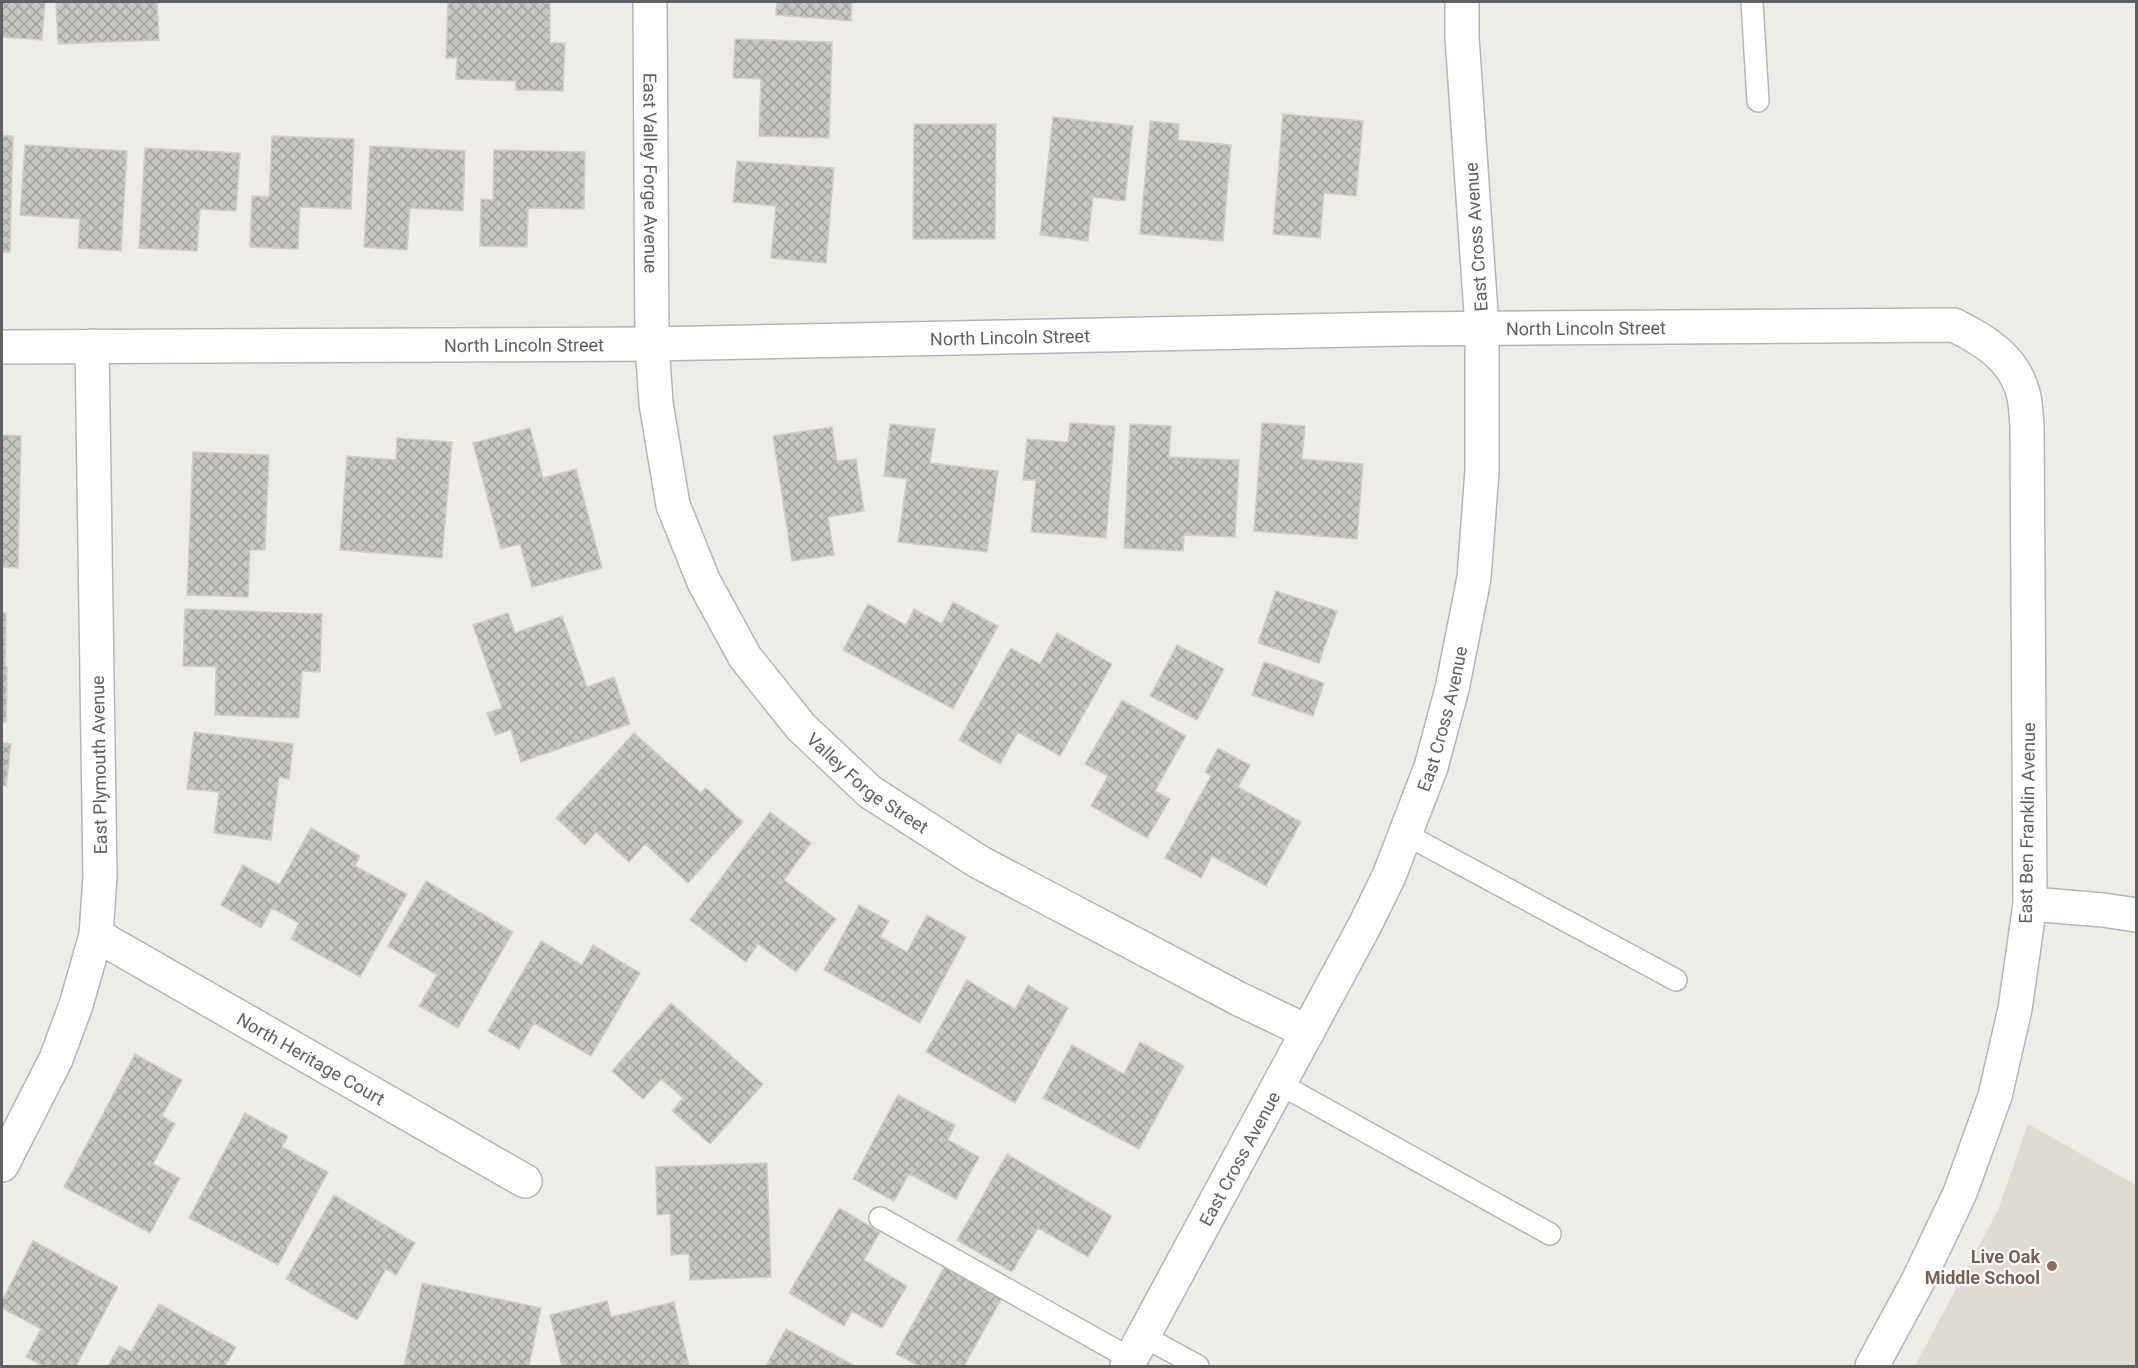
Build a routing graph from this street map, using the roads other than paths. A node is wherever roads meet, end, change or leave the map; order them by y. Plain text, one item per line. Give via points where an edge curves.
1 (651, 2) edge
2 (1462, 2) edge
3 (1752, 2) edge
4 (1758, 101) dead end
5 (1482, 328) junction
6 (652, 344) junction
7 (92, 346) junction
8 (2, 347) edge
9 (2008, 362) joint
10 (1405, 834) junction
11 (2030, 903) junction
12 (2136, 915) edge
13 (96, 935) junction
14 (1676, 980) dead end
15 (1308, 1032) junction
16 (1280, 1084) junction
17 (2, 1165) edge
18 (525, 1181) dead end
19 (880, 1218) dead end
20 (1550, 1234) dead end
21 (1134, 1354) edge
22 (1198, 1366) edge
23 (1872, 1366) edge

1 - 6 street, East Valley Forge Avenue
2 - 5 street, East Cross Avenue
3 - 4 lane
5 - 6 street, North Lincoln Street
5 - 9 street, North Lincoln Street via 1954,325 1982,339
5 - 10 street, East Cross Avenue via 1482,471 1474,578 1431,767
6 - 7 street, North Lincoln Street
6 - 15 street, Valley Forge Street via 656,403 673,505 704,582 745,657 801,727 870,792 979,862
7 - 8 street, North Lincoln Street
7 - 13 street, East Plymouth Avenue via 100,876
9 - 11 street, East Ben Franklin Avenue via 2023,392 2027,426
10 - 14 lane
10 - 15 street, East Cross Avenue via 1365,926
11 - 12 street
11 - 23 street, East Ben Franklin Avenue via 2015,1010 1995,1096 1960,1193
13 - 17 street, East Plymouth Avenue via 56,1059
13 - 18 street, North Heritage Court
15 - 16 street, East Cross Avenue
16 - 20 lane
16 - 21 street, East Cross Avenue
19 - 21 lane
21 - 22 lane

